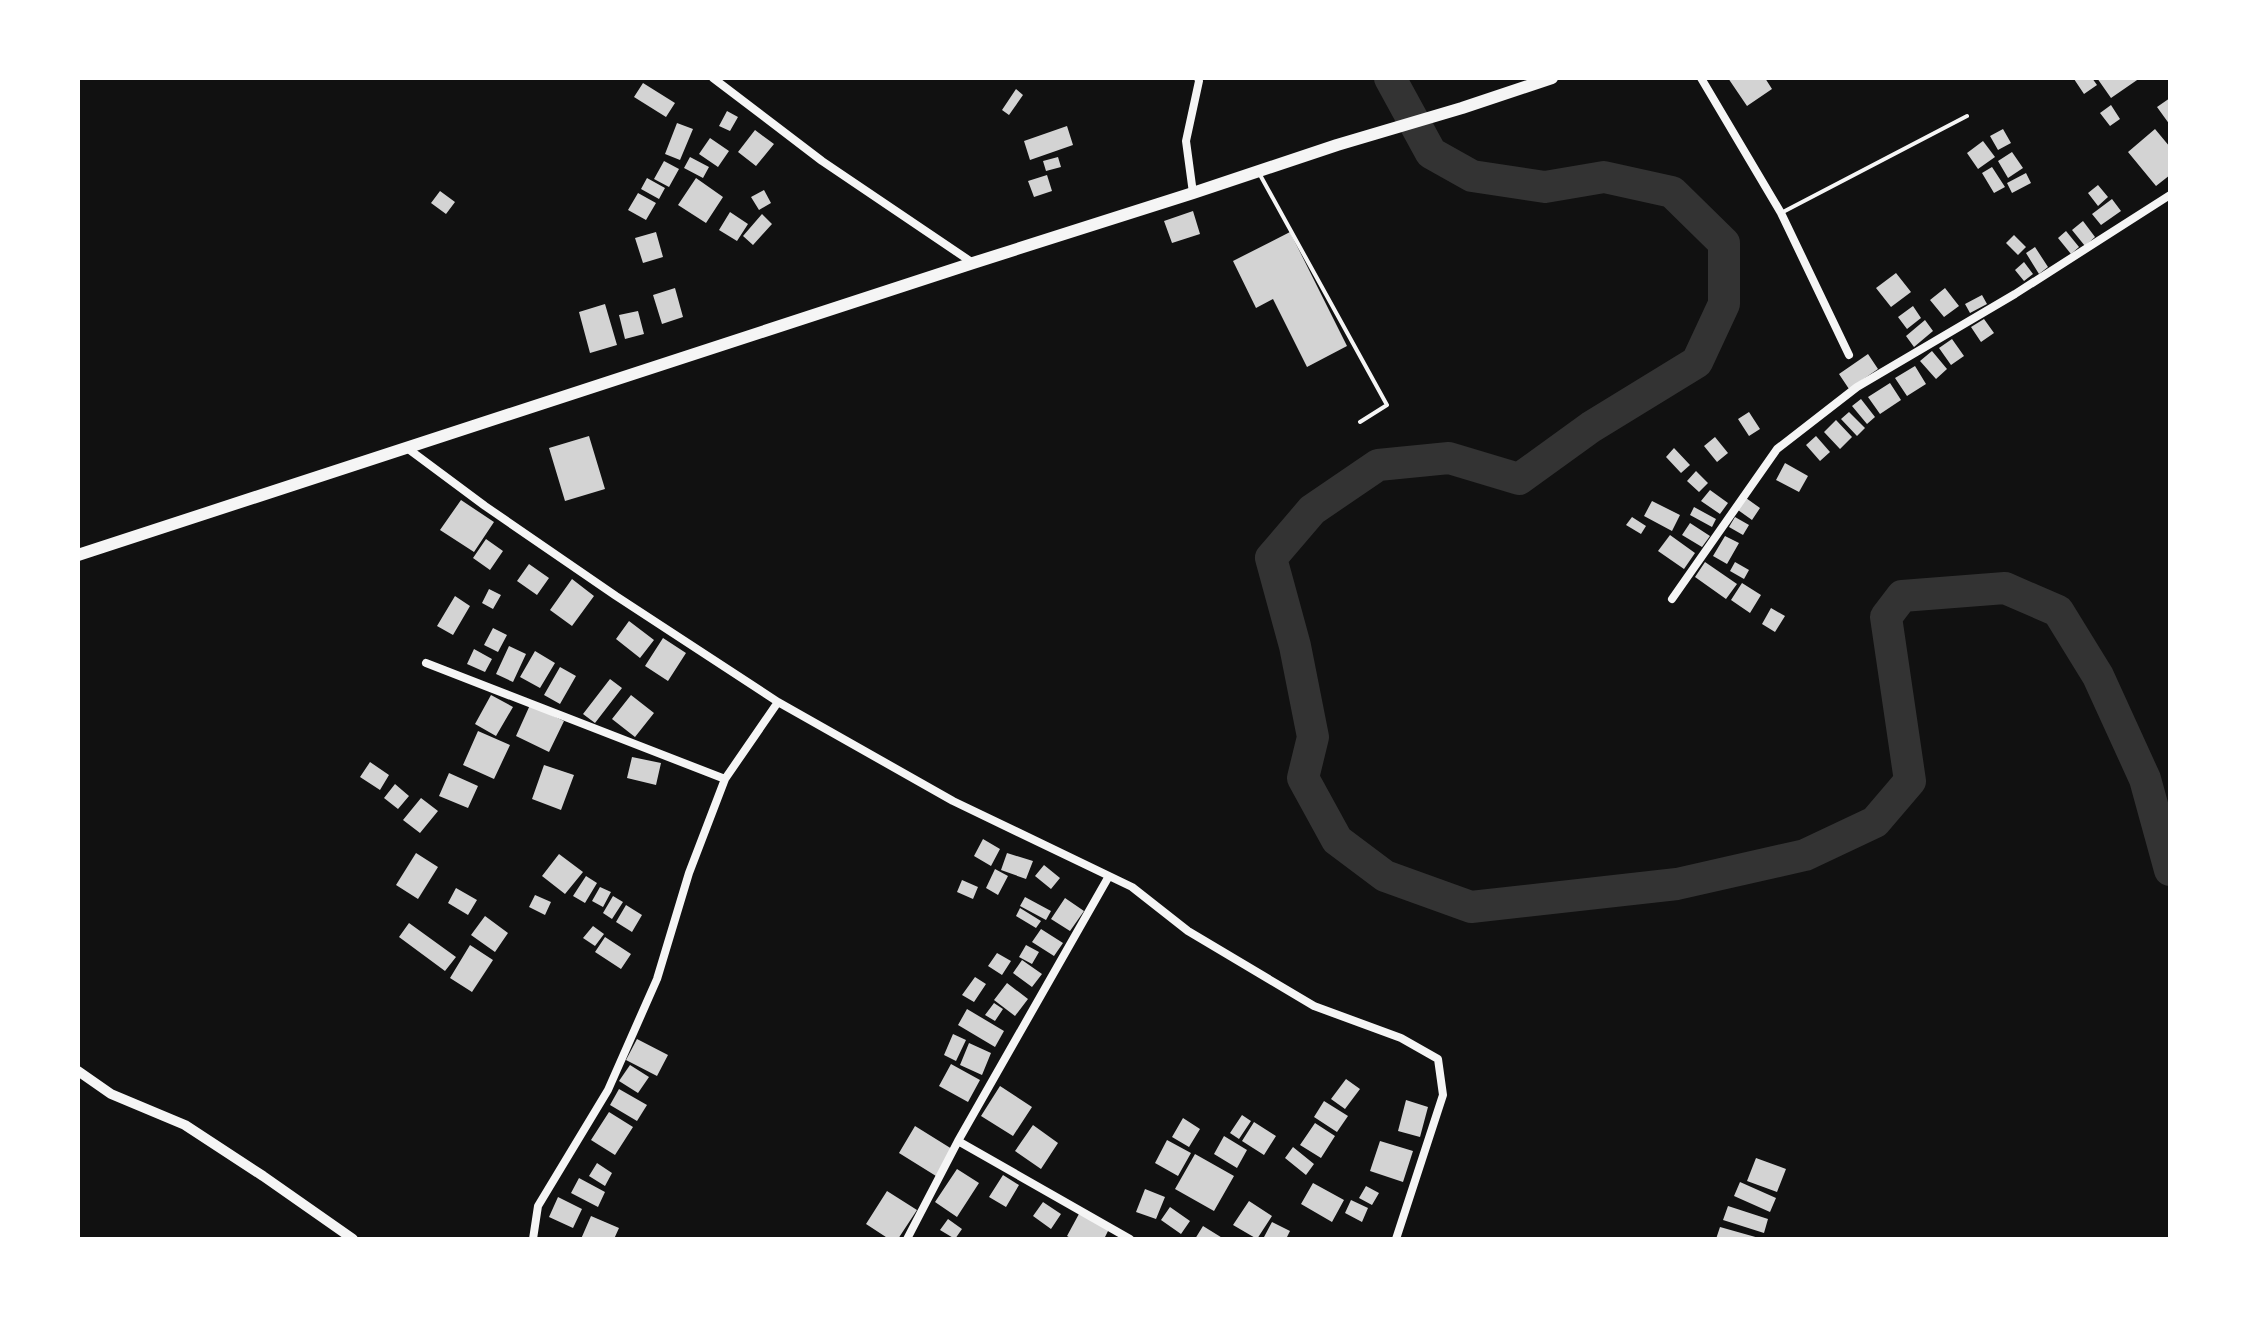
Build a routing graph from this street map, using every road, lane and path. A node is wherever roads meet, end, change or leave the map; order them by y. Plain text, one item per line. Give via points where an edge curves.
1 (713, 78) edge
2 (1198, 78) edge
3 (1552, 78) edge
4 (1701, 78) edge
5 (1967, 116) dead end
6 (1258, 171) junction
7 (1193, 193) junction
8 (2170, 195) edge
9 (1781, 213) junction
10 (973, 263) junction
11 (1849, 355) dead end
12 (1360, 422) dead end
13 (407, 448) junction
14 (78, 555) edge
15 (1672, 599) dead end
16 (426, 663) dead end
17 (778, 702) junction
18 (725, 779) junction
19 (1109, 876) junction
20 (78, 1071) edge
21 (958, 1141) junction
22 (353, 1239) edge
23 (533, 1239) edge
24 (907, 1239) edge
25 (1130, 1239) edge
26 (1396, 1239) edge

1 - 10 street via 822,161
2 - 7 street via 1186,141
3 - 6 main road
4 - 9 street
5 - 9 lane
6 - 7 main road
6 - 12 lane via 1387,405
7 - 10 main road
8 - 15 street via 1857,387 1777,449
9 - 11 street
10 - 13 main road
13 - 14 main road
13 - 17 street via 616,596
16 - 18 street
17 - 18 street
17 - 19 street via 953,801
18 - 23 street via 657,979 608,1090 538,1206
19 - 21 street
19 - 26 street via 1132,887 1188,931 1314,1006 1401,1038 1438,1059 1443,1095
20 - 22 street via 111,1094 185,1125
21 - 24 street
21 - 25 street

